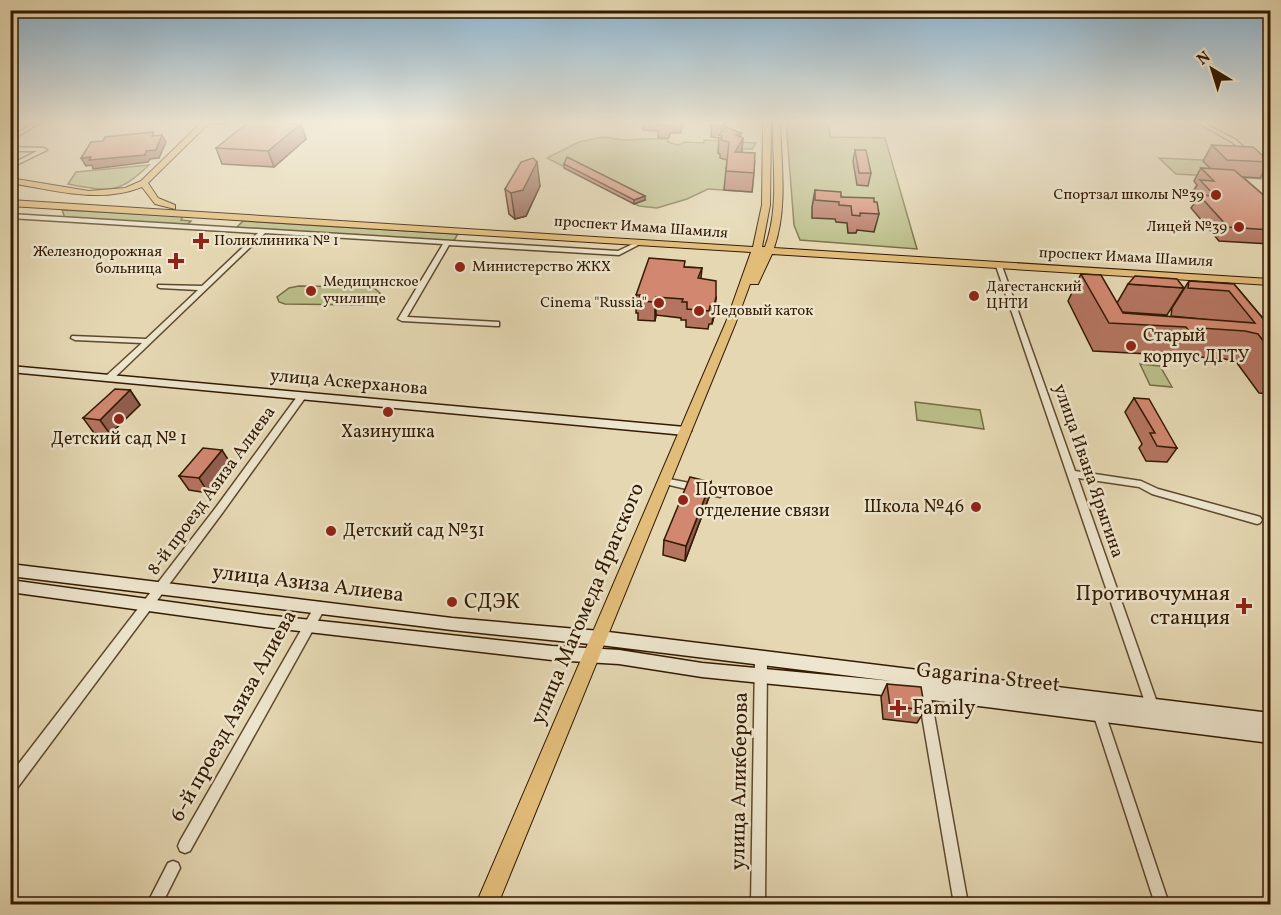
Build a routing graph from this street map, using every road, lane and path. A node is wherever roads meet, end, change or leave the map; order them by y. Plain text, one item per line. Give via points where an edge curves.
1 (157, 164) edge
2 (164, 164) edge
3 (766, 164) edge
4 (778, 164) edge
5 (1259, 164) edge
6 (1270, 174) edge
7 (10, 178) edge
8 (144, 183) junction
9 (10, 198) edge
10 (10, 203) edge
11 (57, 206) junction
12 (183, 208) junction
13 (10, 216) edge
14 (63, 220) junction
15 (262, 232) junction
16 (641, 242) junction
17 (446, 244) junction
18 (757, 247) junction
19 (769, 248) junction
20 (999, 266) junction
21 (1270, 277) edge
22 (1245, 278) junction
23 (1270, 282) edge
24 (160, 286) dead end
25 (203, 288) junction
26 (731, 322) junction
27 (496, 324) dead end
28 (75, 338) dead end
29 (148, 341) junction
30 (12, 370) edge
31 (109, 378) junction
32 (302, 396) junction
33 (685, 431) junction
34 (1072, 474) junction
35 (664, 482) junction
36 (720, 493) dead end
37 (1257, 520) dead end
38 (10, 570) edge
39 (10, 586) edge
40 (162, 586) junction
41 (148, 605) junction
42 (320, 607) junction
43 (310, 625) junction
44 (600, 638) junction
45 (593, 655) junction
46 (761, 659) junction
47 (762, 676) junction
48 (924, 692) junction
49 (1152, 705) junction
50 (1099, 713) junction
51 (1270, 721) edge
52 (1158, 722) junction
53 (1270, 735) edge
54 (10, 786) edge
55 (185, 846) dead end
56 (173, 868) dead end
57 (154, 904) edge
58 (486, 904) edge
59 (758, 904) edge
60 (961, 904) edge
61 (1162, 904) edge

1 - 7 main road via 126,188 93,192
2 - 8 main road
3 - 18 main road, улица Магомеда Ярагского via 766,205
4 - 19 main road, улица Магомеда Ярагского via 775,227
5 - 6 street
7 - 8 main road via 98,194 120,192
8 - 12 main road via 159,204
9 - 12 main road, проспект Имама Шамиля
10 - 11 main road, проспект Имама Шамиля
11 - 14 street
11 - 16 main road, проспект Имама Шамиля
12 - 18 main road, проспект Имама Шамиля
13 - 14 street
14 - 15 street
15 - 17 street
15 - 25 street
16 - 17 street via 619,253
16 - 18 main road, проспект Имама Шамиля
17 - 27 street via 402,319
18 - 19 main road, проспект Имама Шамиля
18 - 26 main road, улица Магомеда Ярагского
19 - 20 main road, проспект Имама Шамиля
19 - 22 main road, проспект Имама Шамиля
19 - 26 main road, улица Магомеда Ярагского via 742,314
20 - 22 main road, проспект Имама Шамиля
20 - 34 street, улица Ивана Ярыгина
21 - 22 main road, проспект Имама Шамиля
22 - 23 main road, проспект Имама Шамиля
24 - 25 street
25 - 29 street
26 - 33 main road, улица Магомеда Ярагского
28 - 29 street
29 - 31 street
30 - 31 main road, улица Аскерханова
31 - 32 main road, улица Аскерханова
32 - 33 main road, улица Аскерханова
32 - 40 street, 8-й проезд Азиза Алиева
33 - 35 main road, улица Магомеда Ярагского
34 - 37 street via 1141,484 1155,492
34 - 49 street, улица Ивана Ярыгина
35 - 36 street
35 - 44 main road, улица Магомеда Ярагского
38 - 40 main road, улица Азиза Алиева
39 - 41 main road
40 - 41 street, 8-й проезд Азиза Алиева
40 - 42 main road, улица Азиза Алиева
41 - 43 main road
41 - 54 street, 8-й проезд Азиза Алиева
42 - 43 street, 6-й проезд Азиза Алиева
42 - 44 main road, улица Азиза Алиева
43 - 45 main road
43 - 55 street, 6-й проезд Азиза Алиева
44 - 45 main road, улица Магомеда Ярагского
44 - 46 main road, Gagarina Street
45 - 47 main road, Gagarina Street
45 - 58 main road, улица Магомеда Ярагского
46 - 47 street, улица Аликберова
46 - 49 main road, Gagarina Street
47 - 48 main road, Gagarina Street
47 - 59 street, улица Аликберова
48 - 50 main road, Gagarina Street
48 - 60 street
49 - 51 main road, Gagarina Street
49 - 52 street, улица Ивана Ярыгина
50 - 52 main road, Gagarina Street
50 - 61 street
52 - 53 main road, Gagarina Street
56 - 57 street

